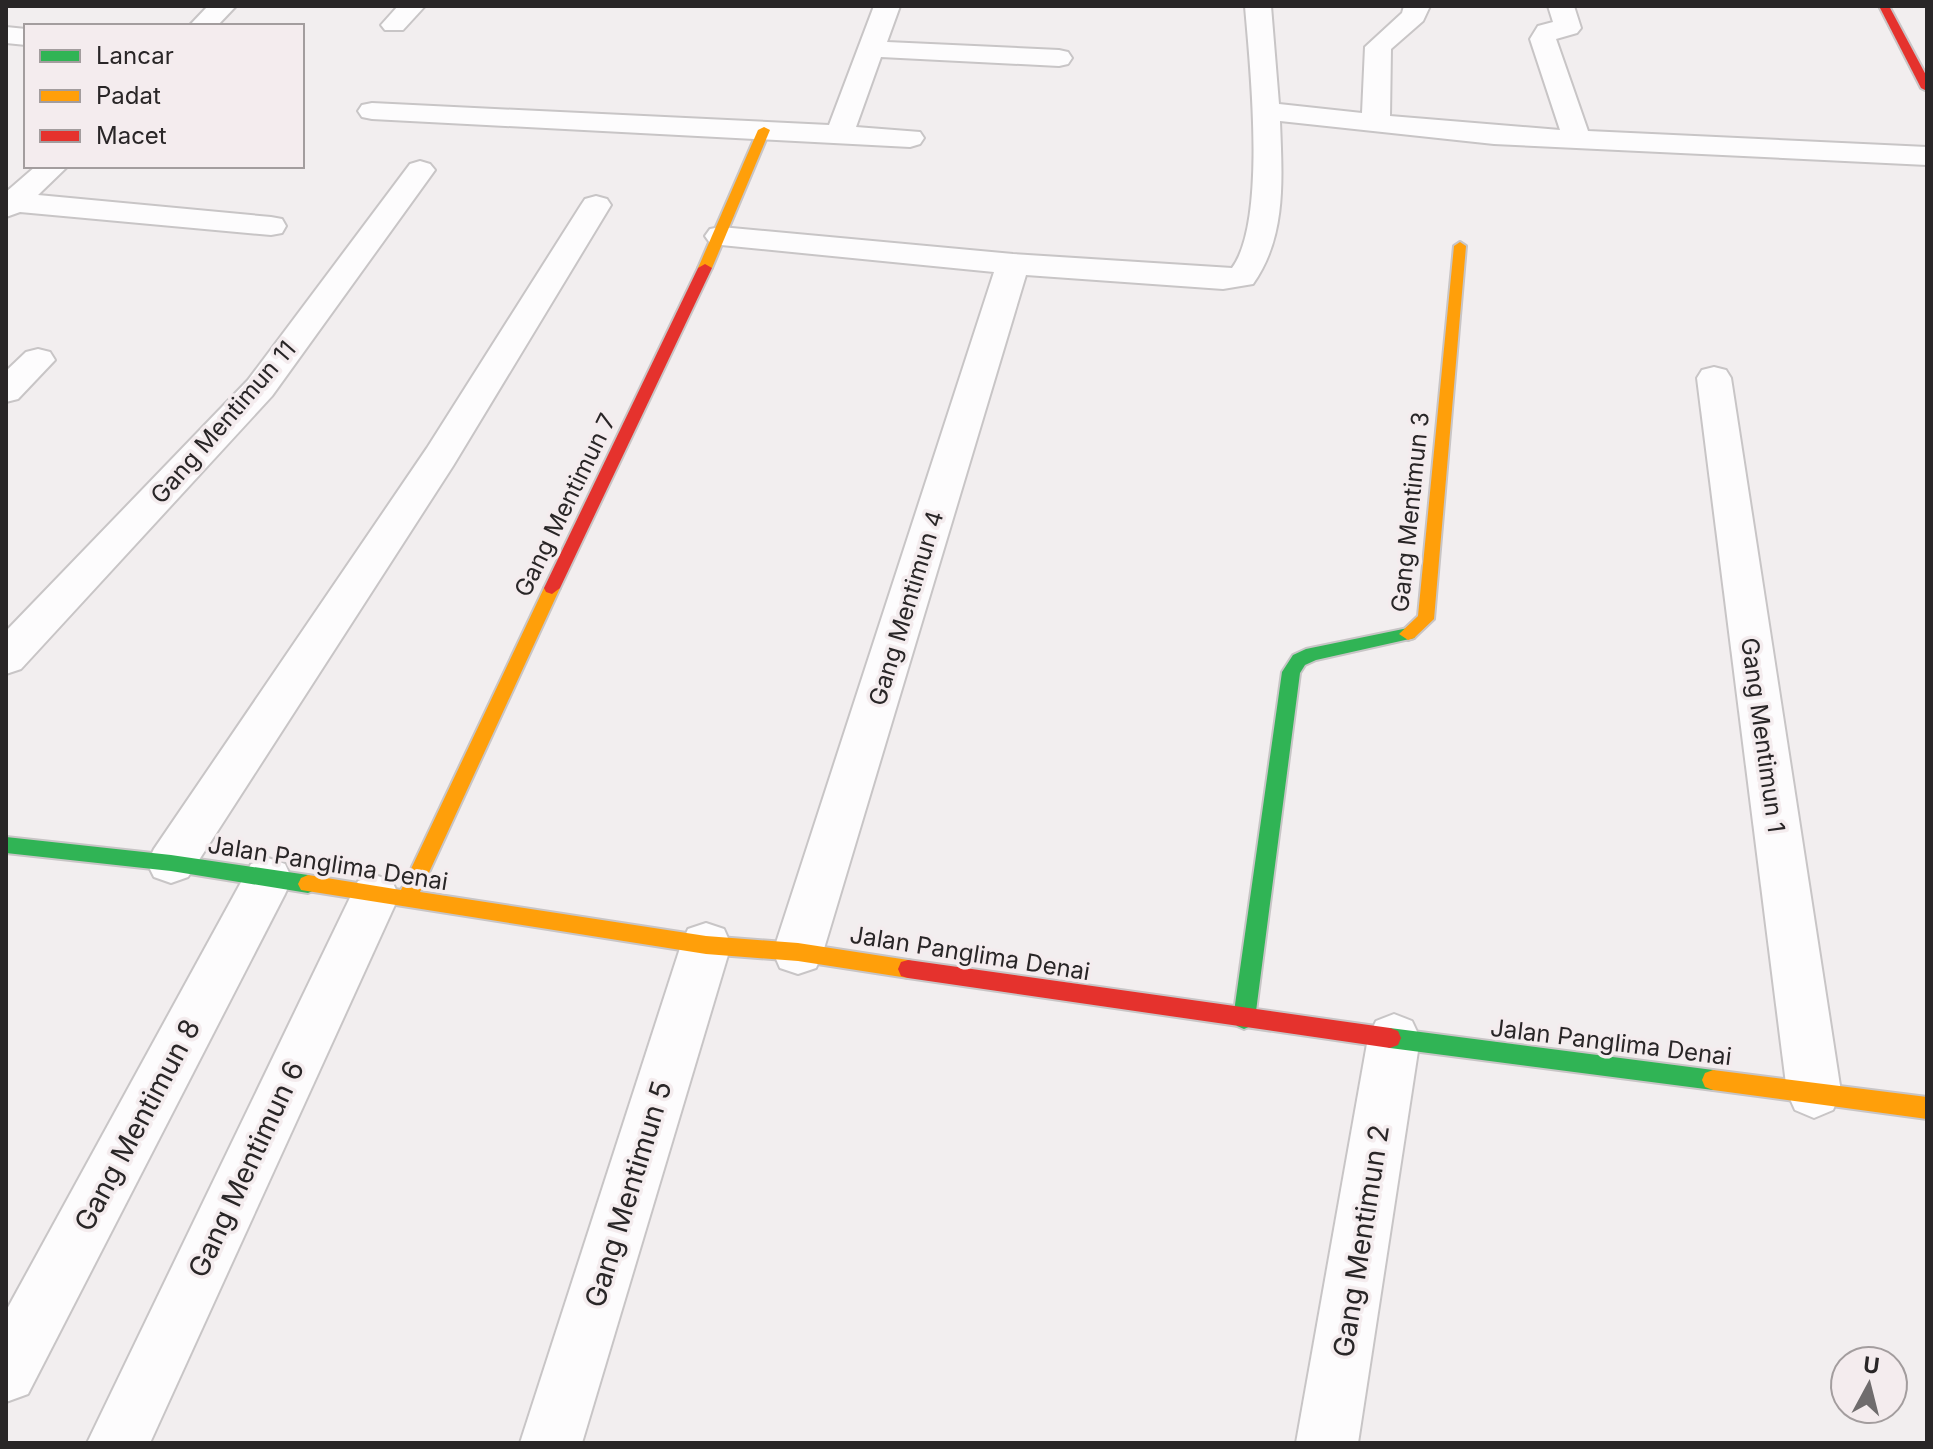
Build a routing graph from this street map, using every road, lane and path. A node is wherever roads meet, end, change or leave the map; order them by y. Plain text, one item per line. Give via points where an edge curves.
1 (223, 6) edge
2 (412, 6) edge
3 (887, 6) edge
4 (1258, 6) edge
5 (1417, 6) edge
6 (1561, 6) edge
7 (1884, 6) edge
8 (204, 24) edge
9 (394, 25) dead end
10 (871, 49) junction
11 (1059, 58) dead end
12 (1926, 85) edge
13 (372, 111) dead end
14 (1266, 111) junction
15 (1376, 123) junction
16 (764, 130) junction
17 (840, 133) junction
18 (910, 138) dead end
19 (1577, 139) junction
20 (1927, 156) edge
21 (51, 168) edge
22 (420, 170) dead end
23 (10, 205) edge
24 (596, 205) dead end
25 (271, 226) dead end
26 (721, 236) junction
27 (1460, 246) dead end
28 (1013, 264) junction
29 (38, 360) dead end
30 (1714, 378) dead end
31 (6, 391) edge
32 (6, 658) edge
33 (6, 845) edge
34 (171, 863) junction
35 (268, 879) junction
36 (391, 898) junction
37 (706, 945) junction
38 (798, 952) junction
39 (1244, 1019) junction
40 (1394, 1038) junction
41 (1814, 1092) junction
42 (1927, 1108) edge
43 (6, 1372) edge
44 (118, 1443) edge
45 (551, 1443) edge
46 (1327, 1443) edge

1 - 8 street
2 - 9 street
3 - 10 street
4 - 14 street
5 - 15 street via 1414,16 1378,47
6 - 19 street via 1568,28 1547,31 1543,39
7 - 12 street
10 - 11 street
10 - 17 street
13 - 16 street
14 - 15 street
14 - 28 street via 1266,187 1260,236 1246,275 1223,279
15 - 19 street
16 - 17 street
16 - 26 street, Gang Mentimun 7
17 - 18 street
19 - 20 street
21 - 23 street
22 - 32 street, Gang Mentimun 11 via 260,388
23 - 25 street
24 - 34 street via 440,457
26 - 28 street
26 - 36 street, Gang Mentimun 7 via 516,662
27 - 39 street, Gang Mentimun 3 via 1426,619 1408,634 1312,654 1291,672
28 - 38 street, Gang Mentimun 4
29 - 31 street
30 - 41 street, Gang Mentimun 1
33 - 34 street, Jalan Panglima Denai
34 - 35 street, Jalan Panglima Denai
35 - 36 street, Jalan Panglima Denai
35 - 43 street, Gang Mentimun 8
36 - 37 street, Jalan Panglima Denai
36 - 44 street, Gang Mentimun 6
37 - 38 street, Jalan Panglima Denai
37 - 45 street, Gang Mentimun 5
38 - 39 street, Jalan Panglima Denai
39 - 40 street, Jalan Panglima Denai
40 - 41 street, Jalan Panglima Denai
40 - 46 street, Gang Mentimun 2
41 - 42 street, Jalan Panglima Denai

